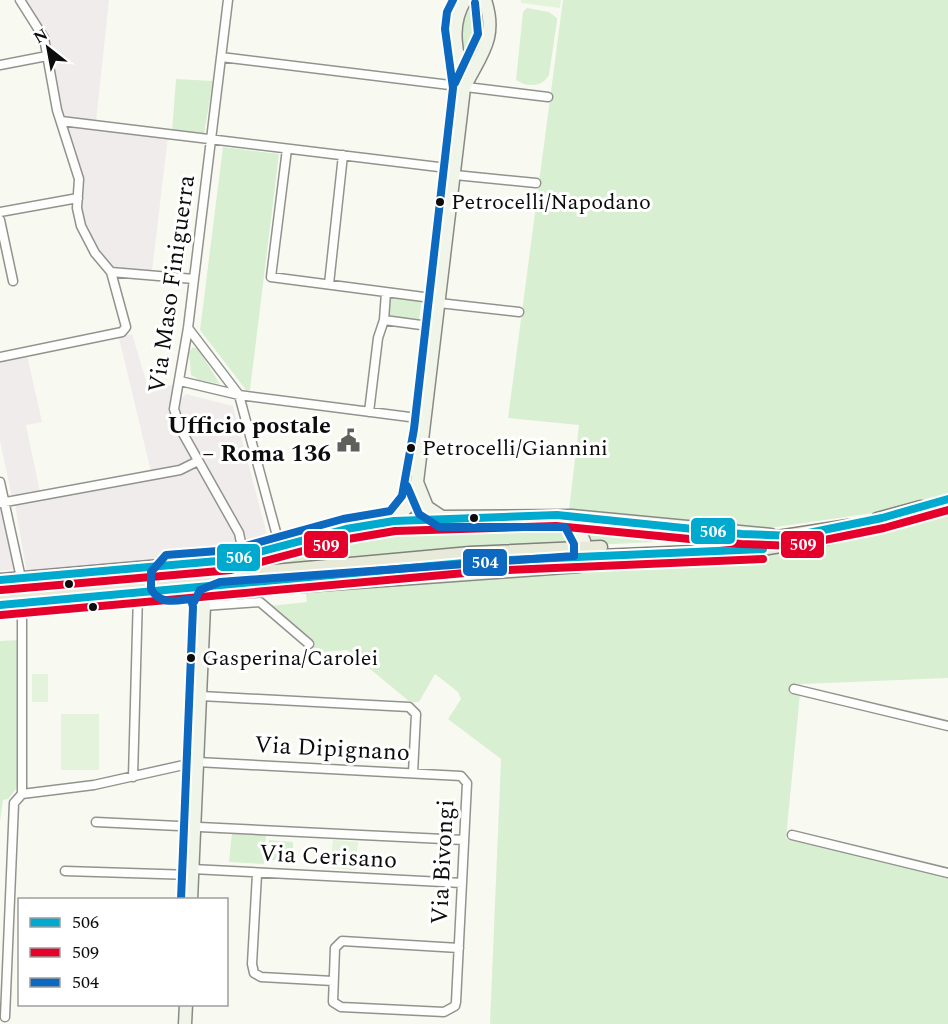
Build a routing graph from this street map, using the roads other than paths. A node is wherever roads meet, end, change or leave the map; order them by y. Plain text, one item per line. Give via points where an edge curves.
1 (20, 0) edge
2 (228, 0) edge
3 (465, 0) edge
4 (485, 0) edge
5 (47, 56) junction
6 (221, 57) junction
7 (458, 58) junction
8 (477, 64) junction
9 (0, 65) edge
10 (464, 88) junction
11 (548, 97) dead end
12 (61, 122) junction
13 (211, 139) junction
14 (287, 149) junction
15 (343, 155) junction
16 (455, 172) junction
17 (536, 183) dead end
18 (78, 198) junction
19 (0, 212) edge
20 (0, 220) edge
21 (111, 272) junction
22 (194, 279) junction
23 (13, 281) dead end
24 (329, 284) junction
25 (386, 292) junction
26 (439, 301) junction
27 (519, 312) dead end
28 (384, 320) junction
29 (436, 327) junction
30 (188, 328) junction
31 (0, 357) edge
32 (180, 381) junction
33 (239, 395) junction
34 (369, 412) junction
35 (425, 419) junction
36 (198, 461) junction
37 (0, 482) edge
38 (417, 482) junction
39 (948, 499) edge
40 (2, 503) edge
41 (948, 507) edge
42 (572, 516) junction
43 (442, 517) junction
44 (394, 521) junction
45 (794, 536) junction
46 (280, 547) junction
47 (586, 552) junction
48 (244, 557) junction
49 (169, 565) junction
50 (348, 573) junction
51 (21, 578) junction
52 (399, 578) junction
53 (0, 580) edge
54 (260, 582) junction
55 (164, 587) junction
56 (199, 588) junction
57 (221, 592) junction
58 (138, 594) junction
59 (0, 596) edge
60 (22, 604) junction
61 (0, 605) edge
62 (204, 606) junction
63 (309, 644) dead end
64 (794, 689) dead end
65 (201, 696) junction
66 (948, 726) edge
67 (197, 762) junction
68 (412, 773) junction
69 (133, 777) junction
70 (464, 778) joint
71 (22, 794) junction
72 (96, 822) dead end
73 (194, 827) junction
74 (792, 835) dead end
75 (464, 840) junction
76 (65, 872) dead end
77 (192, 872) junction
78 (948, 873) edge
79 (257, 874) junction
80 (462, 883) junction
81 (191, 898) edge
82 (0, 902) edge
83 (10, 902) junction
84 (459, 948) junction
85 (333, 981) junction
86 (186, 1006) edge
87 (6, 1020) edge
88 (184, 1024) edge

1 - 5 street via 38,26
2 - 6 street, Via Maso Finiguerra
3 - 7 street via 455,26
4 - 8 street via 490,33
5 - 9 street
5 - 12 street
6 - 10 street
6 - 13 street, Via Maso Finiguerra
7 - 8 street via 467,65
7 - 10 street
8 - 10 street
10 - 11 street
10 - 16 street
12 - 13 street
12 - 18 street via 79,179
13 - 14 street
13 - 22 street, Via Maso Finiguerra
14 - 15 street
14 - 24 street via 271,277
15 - 16 street
15 - 24 street
16 - 17 street
16 - 26 street
18 - 19 street
18 - 21 street via 84,235
20 - 23 street
21 - 22 street
21 - 31 street via 125,330
22 - 30 street, Via Maso Finiguerra
24 - 25 street
25 - 26 street
25 - 28 street
26 - 27 street
26 - 29 street
28 - 29 street
28 - 34 street via 378,338
29 - 35 street
30 - 32 street, Via Maso Finiguerra
30 - 33 street
32 - 33 street
32 - 36 street, Via Maso Finiguerra via 174,416
33 - 34 street
33 - 46 street
34 - 35 street
35 - 38 street
36 - 40 street via 180,470
36 - 48 street, Via Maso Finiguerra via 240,534
37 - 40 street
38 - 43 street via 425,504
38 - 44 street via 410,504
39 - 45 main road
40 - 51 street
41 - 47 main road via 855,532 771,548
42 - 43 street
42 - 45 street
42 - 47 street
43 - 44 street
44 - 46 street
45 - 47 main road
46 - 48 street
47 - 50 main road
47 - 52 street via 584,563 579,566
47 - 55 main road via 458,554
48 - 49 street
49 - 51 street
49 - 55 street via 162,573
50 - 52 street
50 - 54 main road
51 - 53 street
52 - 57 street
54 - 56 main road
54 - 57 street
55 - 56 main road
55 - 58 main road
55 - 59 main road
56 - 62 street
57 - 62 street via 209,597
58 - 60 main road
58 - 69 street
60 - 61 main road
60 - 71 street
62 - 63 street via 260,602
62 - 65 street
64 - 66 street
65 - 67 street
65 - 68 street via 409,707 416,715
67 - 68 street, Via Dipignano
67 - 69 street, Via Dipignano
67 - 73 street
68 - 70 street, Via Dipignano
69 - 71 street, Via Dipignano
70 - 75 street, Via Bivongi
71 - 83 street via 14,803
72 - 73 street, Via Cerisano
73 - 75 street, Via Cerisano
73 - 77 street
74 - 78 street
75 - 80 street, Via Bivongi
76 - 77 street, Via Cerisano
77 - 79 street, Via Cerisano
77 - 81 street
79 - 80 street, Via Cerisano
79 - 85 street via 254,973 261,977
80 - 84 street, Via Bivongi
82 - 83 street
83 - 87 street
84 - 85 street, Via Bivongi via 342,941 335,947
84 - 85 street, Via Bivongi via 456,1004 448,1012 339,1006 333,1000
86 - 88 street

